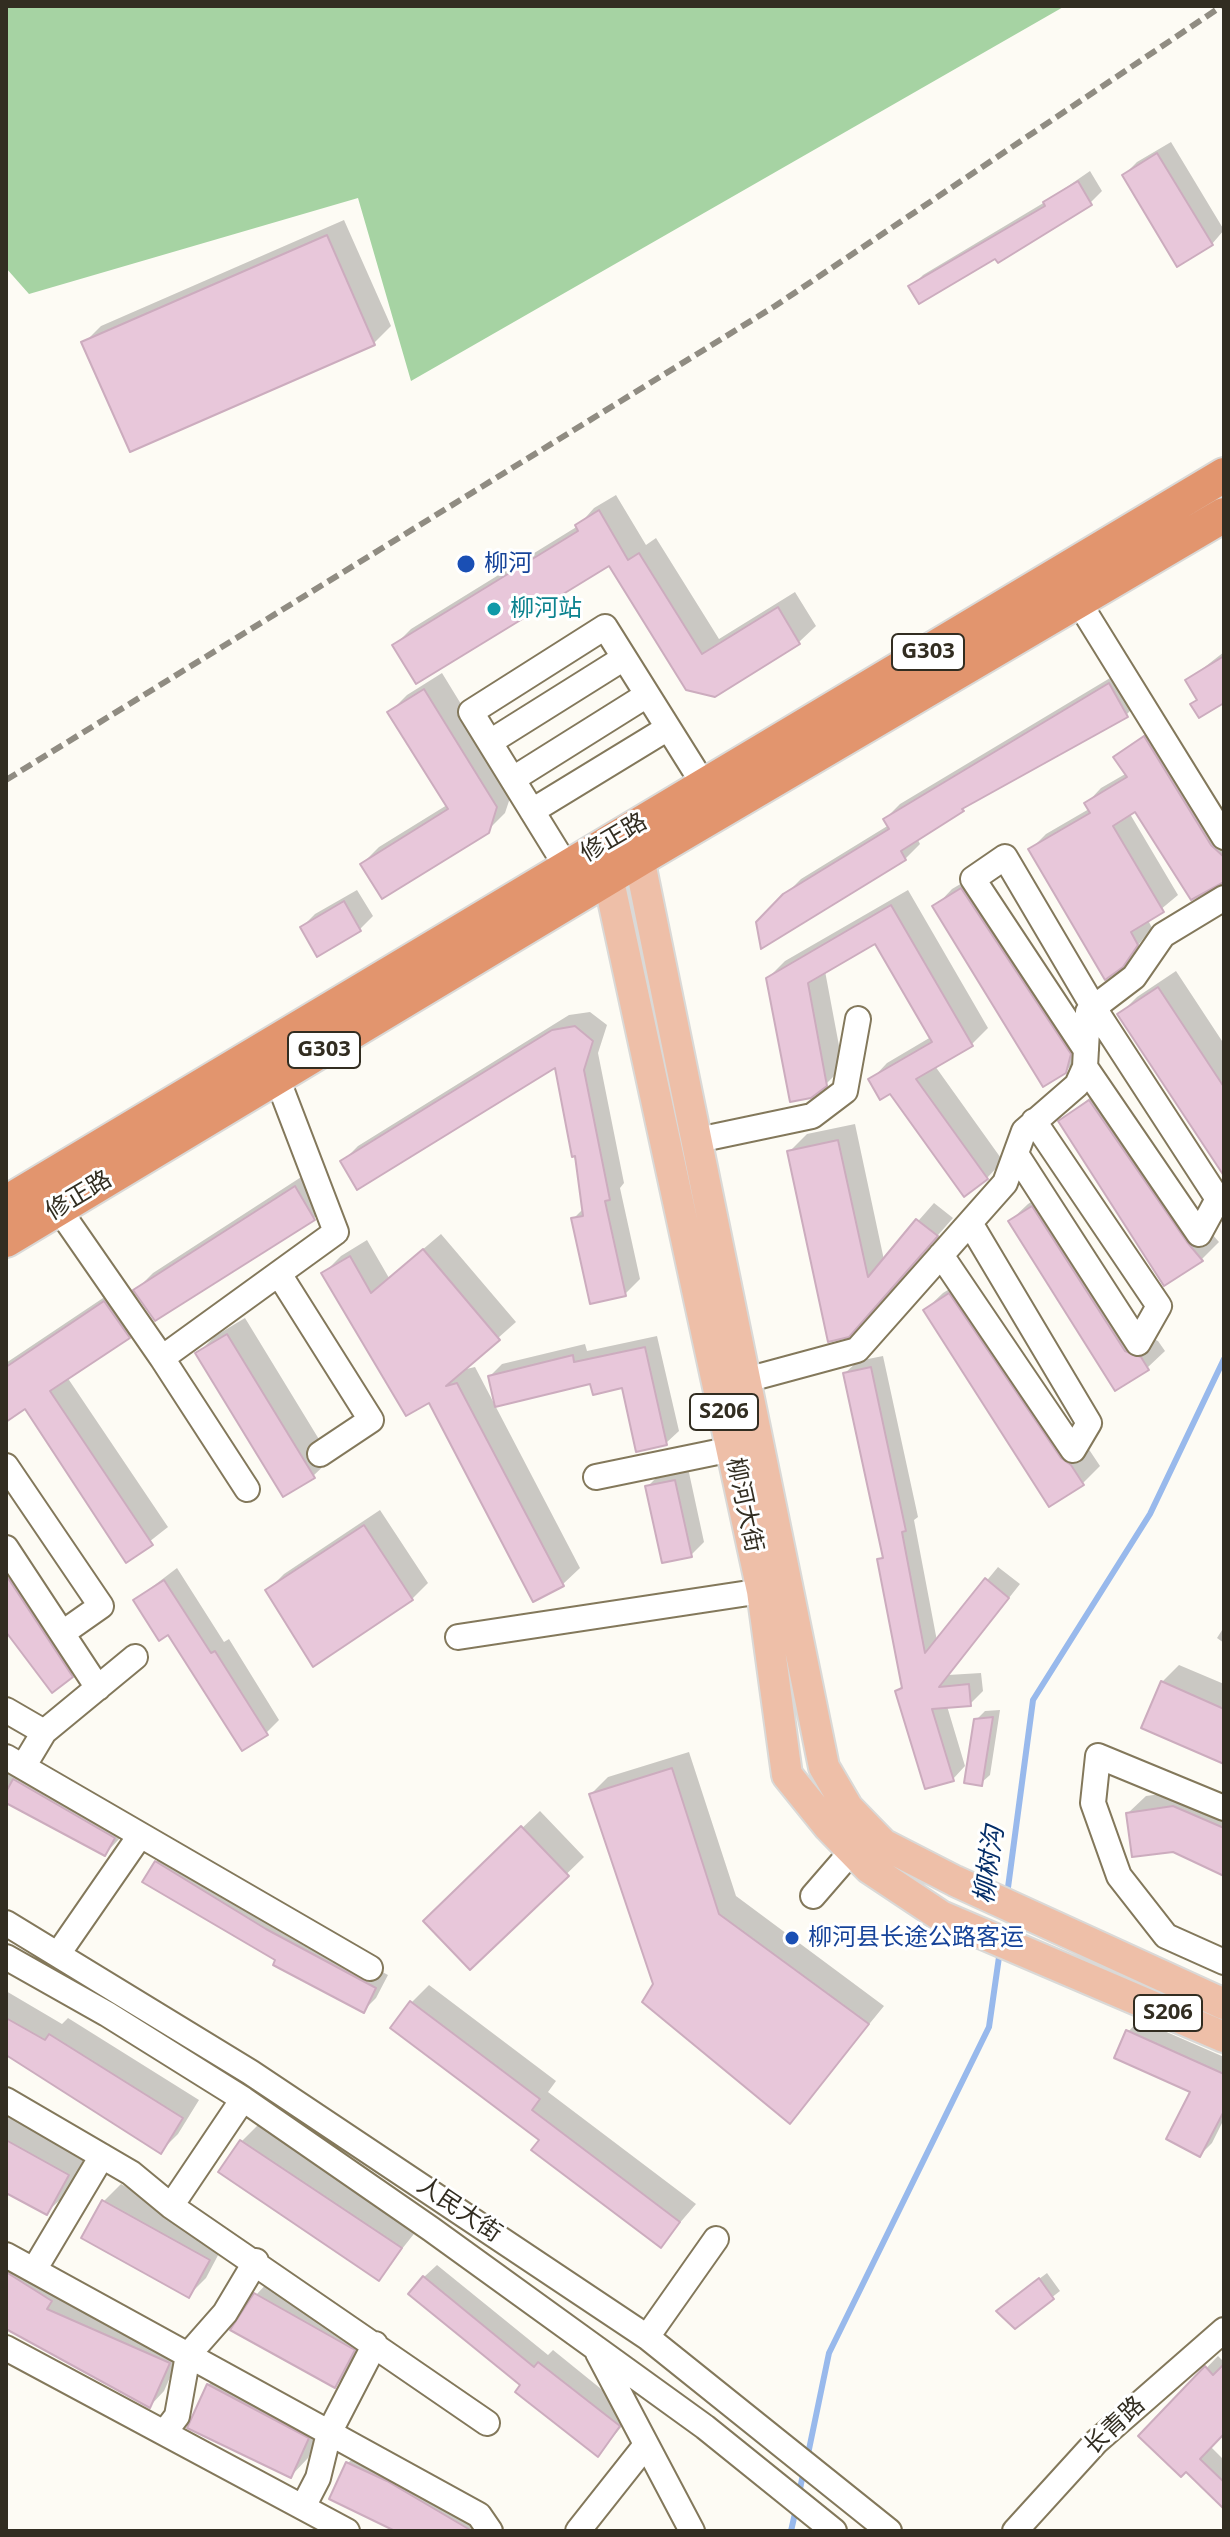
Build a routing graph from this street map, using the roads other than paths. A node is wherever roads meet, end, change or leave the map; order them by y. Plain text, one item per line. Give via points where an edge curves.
1 (1224, 475) edge
2 (1224, 515) edge
3 (1078, 601) junction
4 (624, 658) junction
5 (647, 695) junction
6 (668, 728) junction
7 (490, 742) junction
8 (513, 779) junction
9 (704, 785) junction
10 (532, 811) junction
11 (1224, 837) edge
12 (625, 844) junction
13 (566, 866) junction
14 (607, 881) junction
15 (1224, 898) edge
16 (1094, 1008) junction
17 (858, 1019) dead end
18 (1085, 1058) junction
19 (277, 1078) junction
20 (1034, 1121) junction
21 (698, 1140) junction
22 (1016, 1154) junction
23 (6, 1203) edge
24 (58, 1208) junction
25 (970, 1223) junction
26 (6, 1240) edge
27 (941, 1255) junction
28 (279, 1274) junction
29 (162, 1358) junction
30 (746, 1380) junction
31 (732, 1449) junction
32 (320, 1454) dead end
33 (6, 1466) edge
34 (596, 1477) dead end
35 (247, 1489) dead end
36 (7, 1553) edge
37 (762, 1591) junction
38 (64, 1632) junction
39 (458, 1637) dead end
40 (135, 1657) dead end
41 (98, 1688) junction
42 (6, 1710) edge
43 (44, 1732) junction
44 (14, 1762) edge
45 (1224, 1808) edge
46 (139, 1837) junction
47 (852, 1851) junction
48 (813, 1896) dead end
49 (6, 1923) edge
50 (1166, 1936) junction
51 (58, 1954) junction
52 (6, 1957) edge
53 (1224, 1962) edge
54 (370, 1968) dead end
55 (1150, 1969) junction
56 (1224, 2004) edge
57 (1224, 2037) edge
58 (243, 2099) junction
59 (6, 2100) edge
60 (102, 2156) junction
61 (171, 2206) junction
62 (716, 2239) dead end
63 (6, 2255) edge
64 (256, 2261) junction
65 (34, 2270) junction
66 (1224, 2330) edge
67 (647, 2337) junction
68 (375, 2344) junction
69 (6, 2348) edge
70 (595, 2348) junction
71 (188, 2355) junction
72 (487, 2423) dead end
73 (164, 2433) junction
74 (329, 2433) junction
75 (646, 2445) junction
76 (303, 2507) junction
77 (347, 2531) edge
78 (490, 2531) edge
79 (578, 2531) edge
80 (692, 2531) edge
81 (834, 2531) edge
82 (889, 2531) edge
83 (1015, 2531) edge

1 - 9 highway, 修正路 / G303
2 - 3 highway, 修正路 / G303
3 - 11 street
3 - 12 highway, 修正路 / G303
4 - 5 street
4 - 7 street
4 - 7 street via 605,627 471,712
5 - 6 street
5 - 8 street
6 - 9 street
6 - 10 street
7 - 8 street
8 - 10 street
9 - 12 highway, 修正路 / G303
10 - 13 street
12 - 13 highway, 修正路 / G303
12 - 14 highway, 修正路 / G303
12 - 21 main road, 柳河大街 / S206
13 - 23 highway, 修正路 / G303
14 - 19 highway, 修正路 / G303
14 - 31 main road, 柳河大街 / S206
15 - 16 street via 1163,935 1134,977
16 - 18 street via 1088,1012
16 - 18 street via 1005,857 973,879
16 - 18 street via 1218,1199 1199,1234
17 - 21 street via 845,1091 812,1116
18 - 20 street via 1077,1085
19 - 24 highway, 修正路 / G303
19 - 28 street via 336,1232
20 - 22 street
20 - 22 street via 1159,1306 1138,1343
21 - 30 main road, 柳河大街 / S206
22 - 25 street via 1005,1183
24 - 26 highway, 修正路 / G303
24 - 29 street
25 - 27 street
25 - 27 street via 1089,1423 1073,1450
27 - 30 street via 857,1350
28 - 29 street
28 - 32 street via 371,1420
29 - 35 street
30 - 55 main road, 柳河大街 / S206 via 824,1767 848,1808 883,1844
31 - 34 street
31 - 37 main road, 柳河大街 / S206
33 - 38 street via 101,1606
36 - 38 street
37 - 39 street
37 - 47 main road, 柳河大街 / S206 via 787,1775
38 - 41 street
40 - 41 street
41 - 43 street
42 - 43 street
43 - 44 street
44 - 46 street
45 - 50 street via 1098,1756 1093,1803 1119,1876
46 - 51 street
46 - 54 street
47 - 48 street
47 - 57 main road, 柳河大街 / S206 via 941,1916
49 - 51 street, 人民大街
50 - 53 street
50 - 55 street
51 - 67 street, 人民大街 via 250,2072
52 - 58 street, 人民大街
55 - 56 main road, S206
58 - 61 street
58 - 70 street, 人民大街
59 - 60 street
60 - 61 street
60 - 65 street
61 - 64 street
62 - 67 street
63 - 65 street
64 - 68 street
64 - 71 street via 225,2313
65 - 71 street
66 - 83 street, 长青路 via 1096,2442
67 - 82 street, 人民大街
68 - 72 street
68 - 74 street
69 - 73 street
70 - 75 street
70 - 81 street, 人民大街 via 705,2427
71 - 73 street via 177,2416
71 - 74 street
73 - 76 street
74 - 76 street via 318,2478
74 - 78 street via 479,2515
75 - 79 street
75 - 80 street
76 - 77 street

